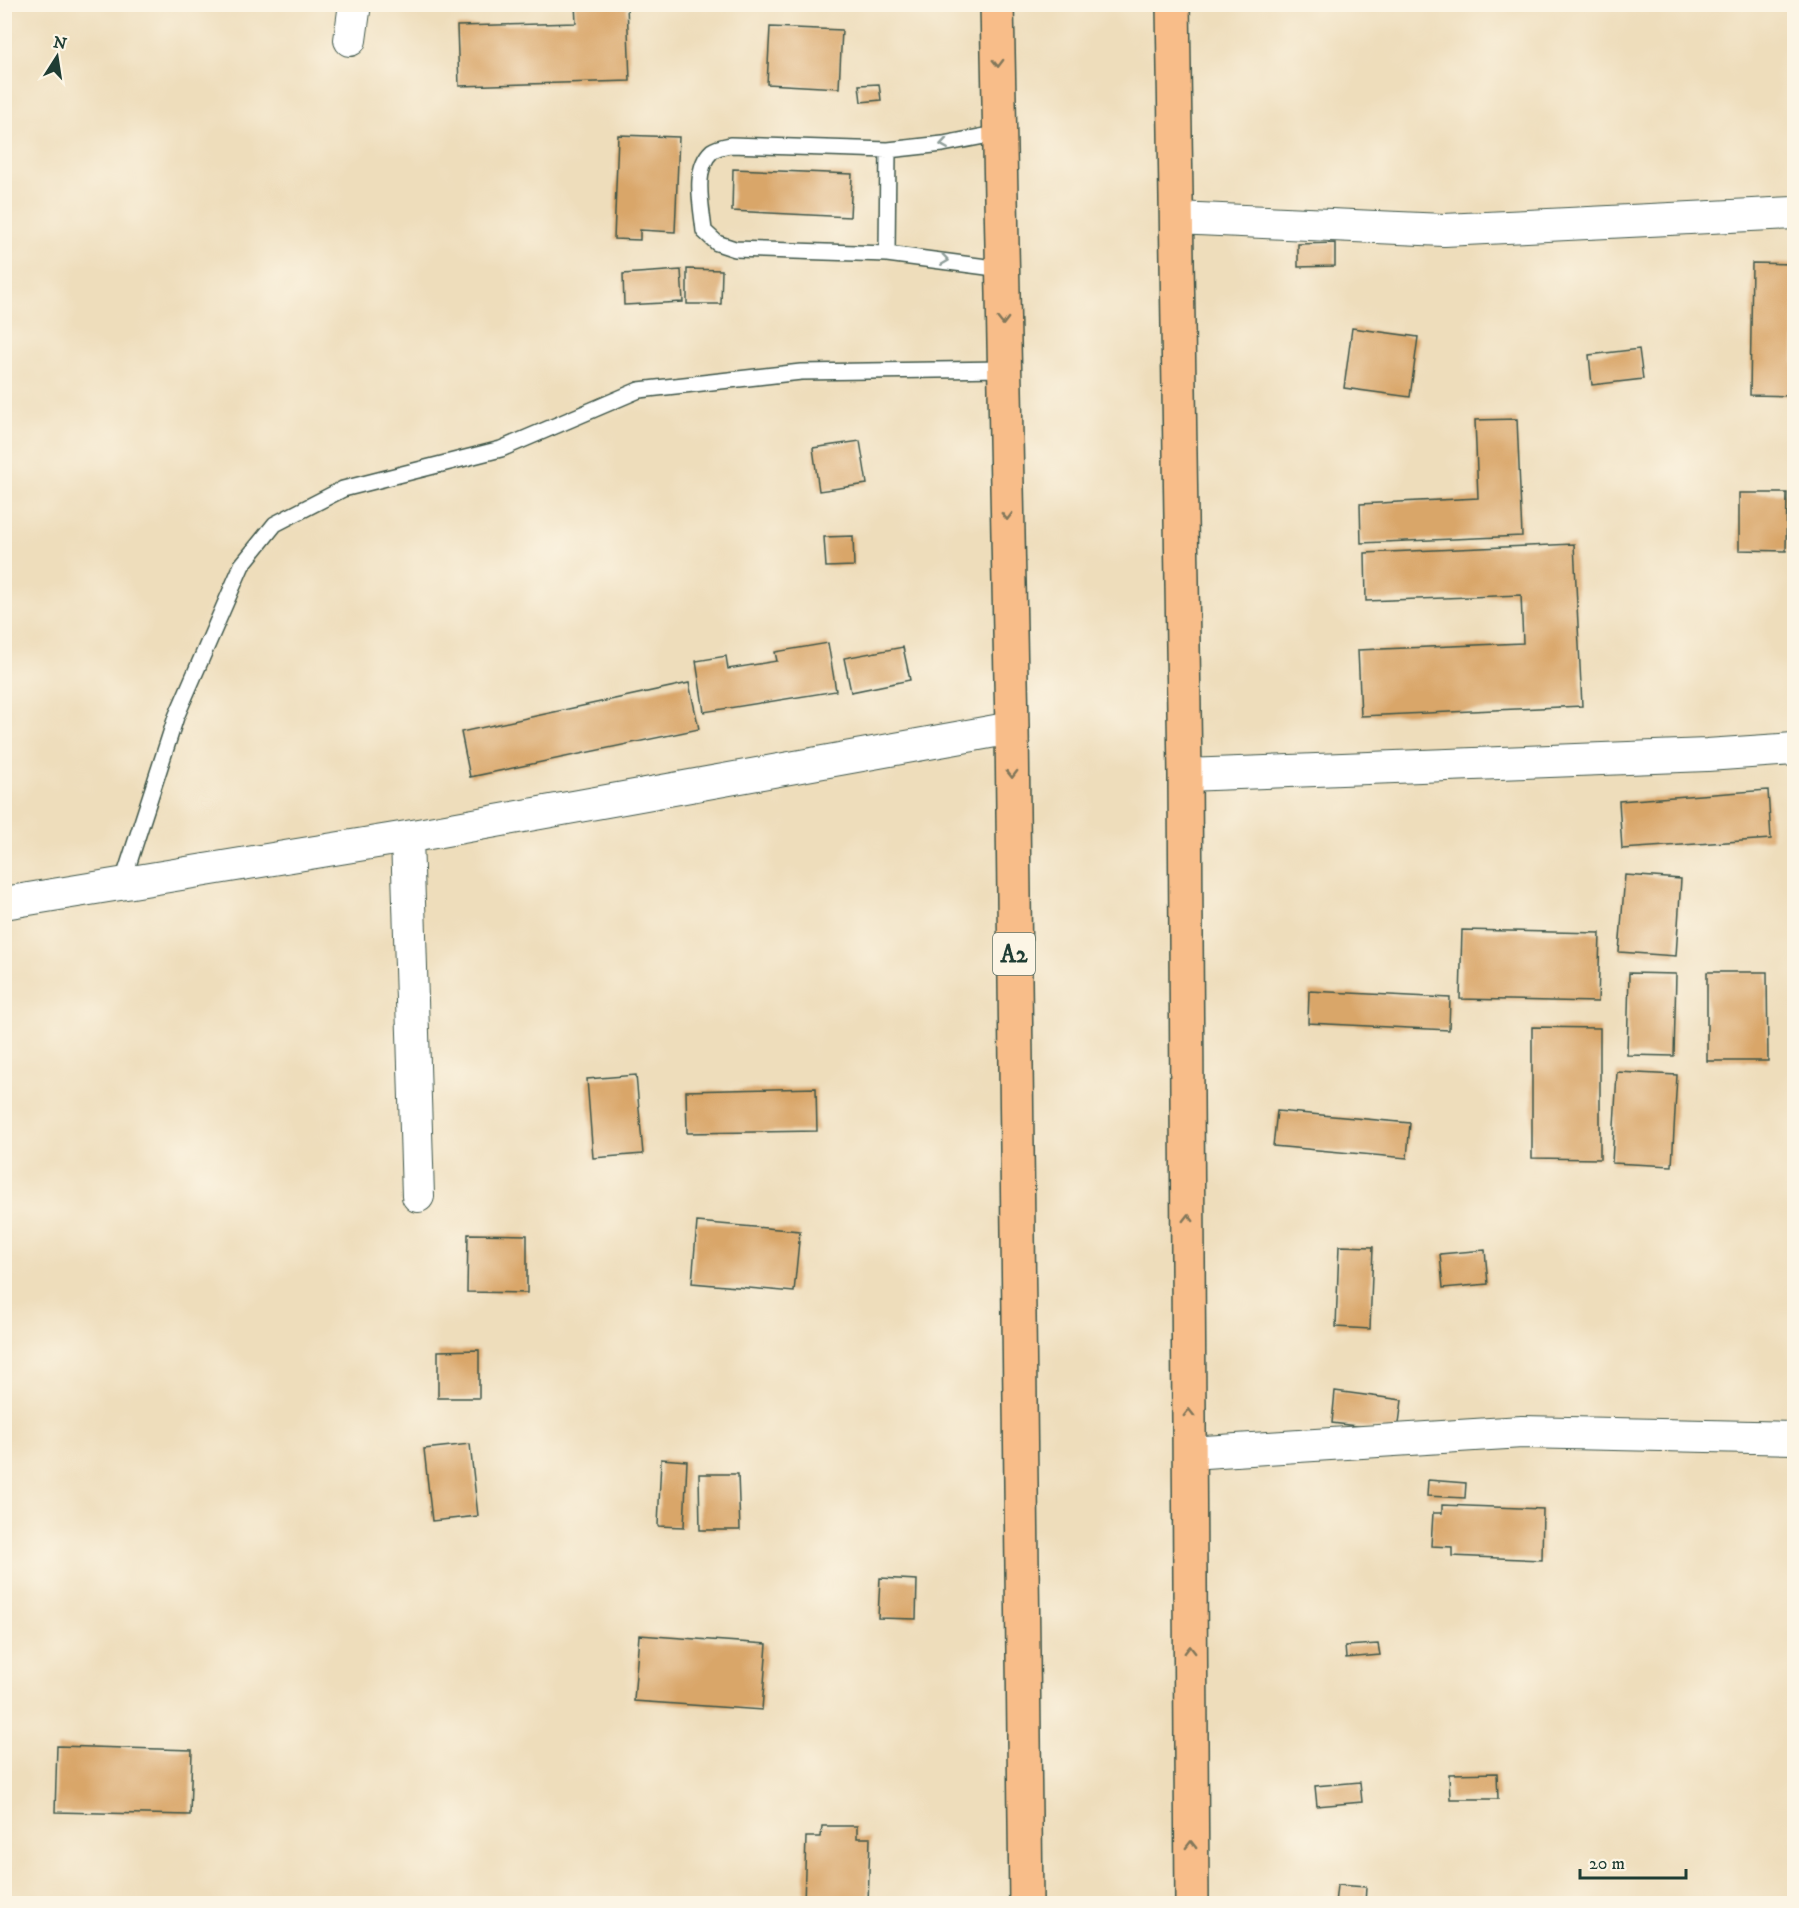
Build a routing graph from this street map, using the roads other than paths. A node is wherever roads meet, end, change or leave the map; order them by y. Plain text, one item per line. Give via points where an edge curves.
1 (355, 4) edge
2 (997, 4) edge
3 (1173, 4) edge
4 (350, 40) dead end
5 (999, 134) junction
6 (888, 150) junction
7 (1794, 213) edge
8 (1176, 218) junction
9 (887, 254) junction
10 (1002, 269) junction
11 (1004, 369) junction
12 (1012, 728) junction
13 (1794, 749) edge
14 (1185, 775) junction
15 (407, 837) junction
16 (123, 881) junction
17 (4, 903) edge
18 (418, 1196) dead end
19 (1794, 1438) edge
20 (1189, 1454) junction
21 (1026, 1904) edge
22 (1192, 1904) edge

1 - 4 street
2 -> 5 highway, A2
3 - 8 highway
5 -> 6 lane
5 - 10 highway, A2
6 - 9 lane
6 - 9 lane via 730,145 713,150 705,161 700,182 704,231 717,243 735,249
7 - 8 street via 1444,230
8 - 14 highway
9 -> 10 lane
10 -> 11 highway, A2
11 -> 12 highway, A2
11 - 16 lane via 801,372 639,390 501,449 343,489 275,524 242,565 176,717
12 - 15 street
12 -> 21 highway, A2
13 - 14 street
20 -> 14 highway
15 - 16 street
15 - 18 street
16 - 17 street
19 - 20 street via 1522,1432
22 -> 20 highway

